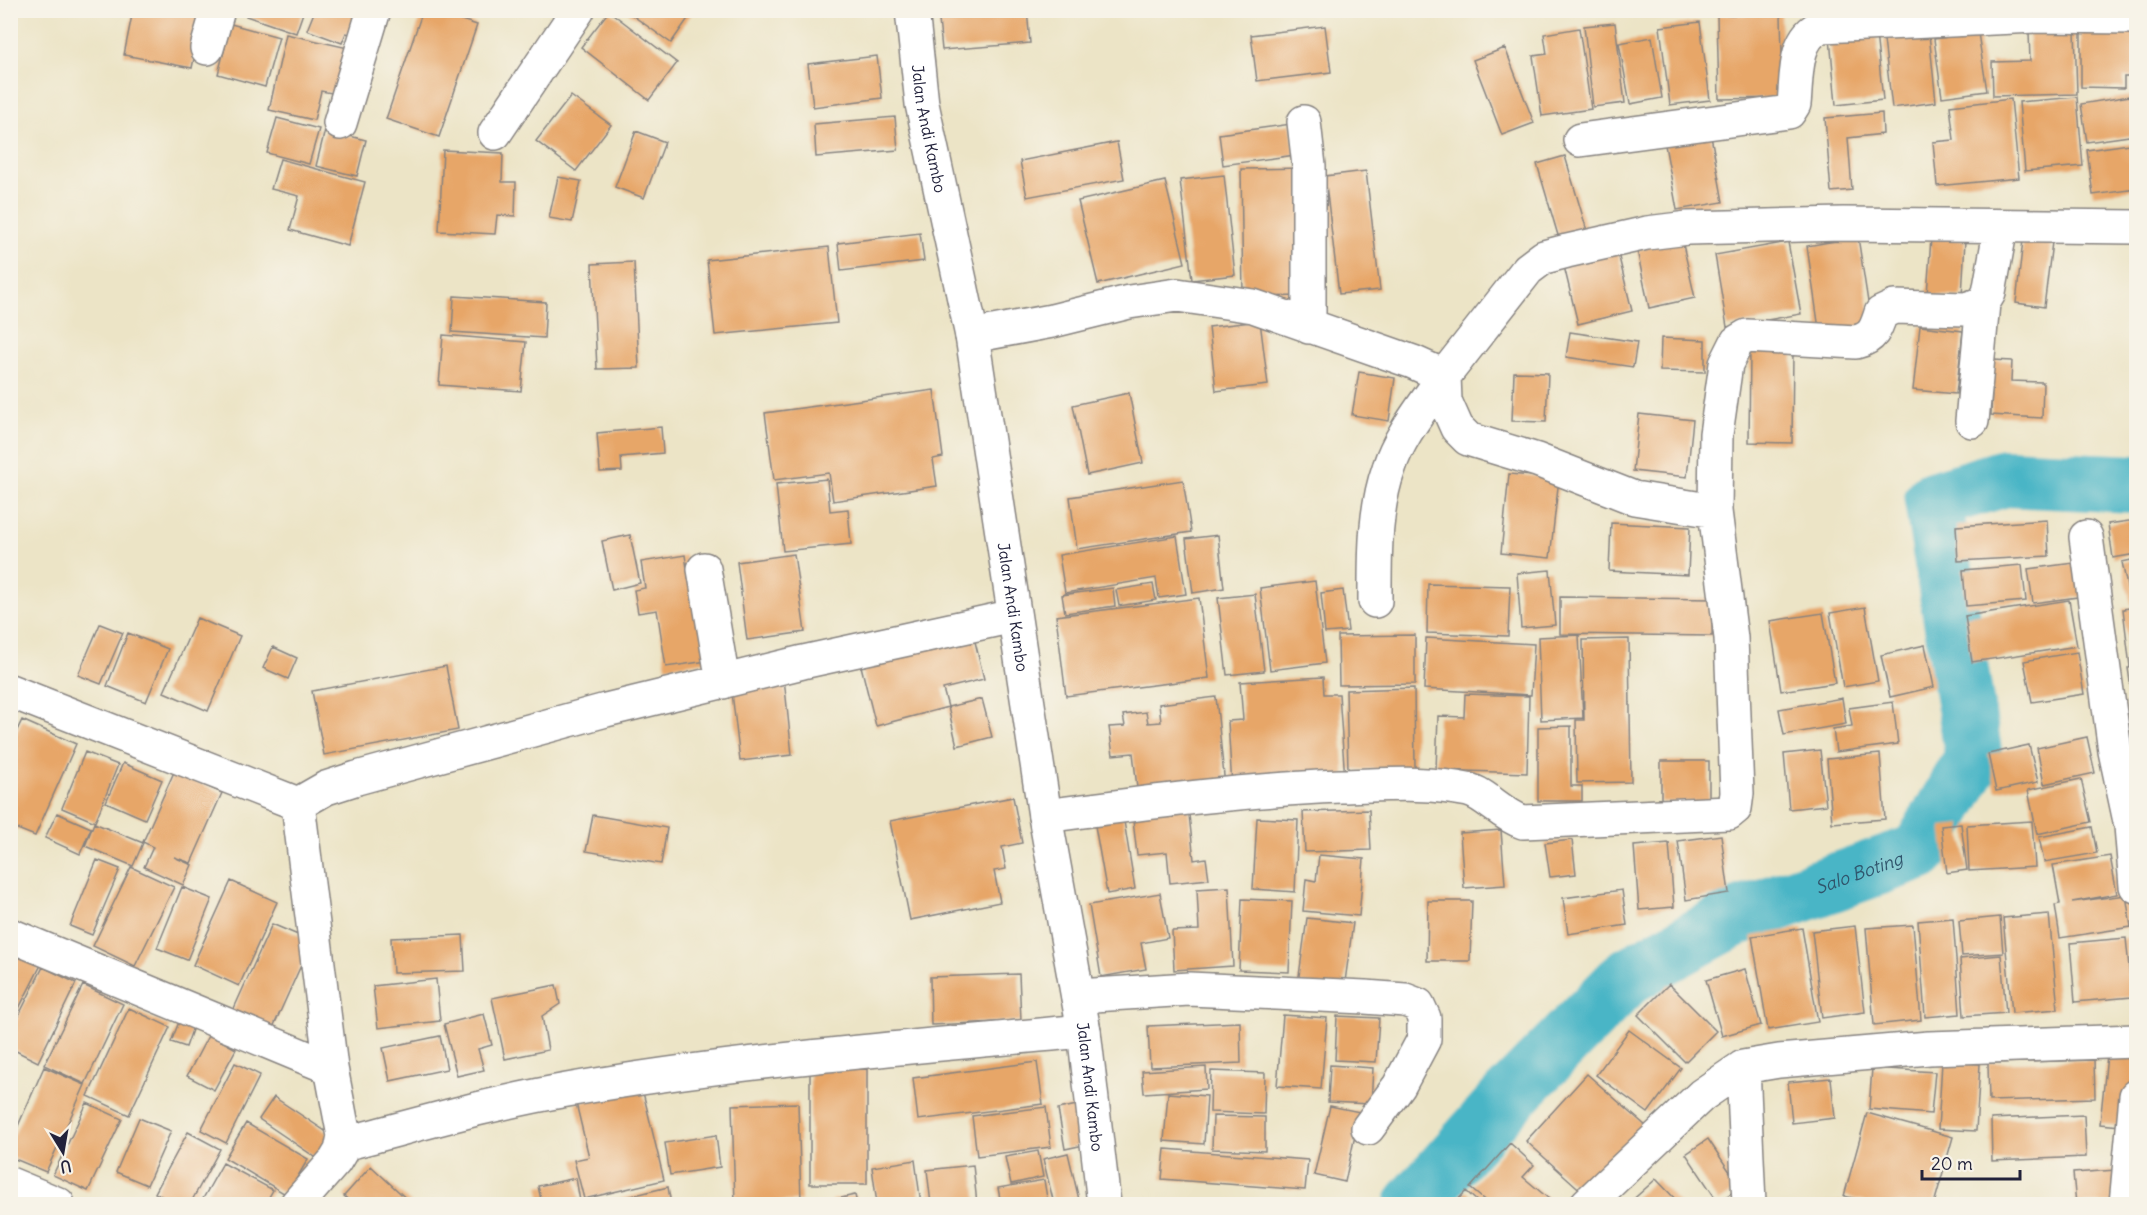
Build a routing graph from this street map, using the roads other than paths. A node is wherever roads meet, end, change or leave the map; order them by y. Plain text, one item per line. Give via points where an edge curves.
1 (219, 10) edge
2 (374, 10) edge
3 (578, 10) edge
4 (912, 10) edge
5 (2136, 16) edge
6 (207, 48) dead end
7 (1304, 122) dead end
8 (340, 123) dead end
9 (495, 134) dead end
10 (1580, 140) dead end
11 (2001, 226) junction
12 (2136, 227) edge
13 (1983, 303) junction
14 (1309, 327) junction
15 (972, 336) junction
16 (1444, 376) junction
17 (1972, 421) dead end
18 (1715, 511) junction
19 (2086, 537) dead end
20 (704, 569) dead end
21 (1375, 601) dead end
22 (1014, 616) junction
23 (723, 681) junction
24 (10, 692) edge
25 (298, 804) junction
26 (1045, 816) junction
27 (2136, 886) edge
28 (10, 935) edge
29 (1078, 996) junction
30 (1084, 1031) junction
31 (2136, 1041) edge
32 (1743, 1067) junction
33 (331, 1068) junction
34 (2136, 1096) edge
35 (1368, 1128) dead end
36 (342, 1144) junction
37 (10, 1184) edge
38 (58, 1204) edge
39 (297, 1204) edge
40 (1104, 1204) edge
41 (1587, 1204) edge
42 (1749, 1204) edge
43 (2126, 1204) edge

1 - 6 street
2 - 8 street
3 - 9 street
4 - 15 street, Jalan Andi Kambo via 922,104
5 - 10 street via 2036,16 1822,27 1811,30 1803,41 1794,104 1789,112
7 - 14 street via 1309,166
11 - 12 street
11 - 13 street via 1989,293
11 - 16 street via 1844,224 1688,228 1567,250 1544,257 1528,269
13 - 17 street
13 - 18 street via 1966,309 1894,307 1881,313 1874,334 1856,342 1747,336 1737,342 1725,364 1716,434
14 - 15 street via 1253,306 1177,295
14 - 16 street
15 - 22 street, Jalan Andi Kambo
16 - 18 street via 1445,401 1457,428 1468,439 1538,460 1634,498
16 - 21 street via 1405,434 1389,467 1374,552
18 - 26 street via 1731,638 1737,793 1735,808 1729,813 1523,822 1509,817 1471,790 1436,785 1382,785 1241,791
19 - 27 street via 2115,751 2131,826
20 - 23 street
22 - 23 street
22 - 26 street, Jalan Andi Kambo
23 - 25 street via 357,778 326,788
24 - 25 street
25 - 33 street
26 - 29 street, Jalan Andi Kambo
28 - 33 street
29 - 30 street, Jalan Andi Kambo
29 - 35 street via 1189,989 1365,996 1418,1005 1424,1018 1424,1039 1399,1086
30 - 36 street via 801,1060 567,1090 488,1105
30 - 40 street, Jalan Andi Kambo
31 - 32 street via 1929,1048 1779,1060
32 - 41 street via 1702,1095
32 - 42 street
33 - 36 street via 344,1136
34 - 43 street
36 - 39 street via 335,1161
37 - 38 street

